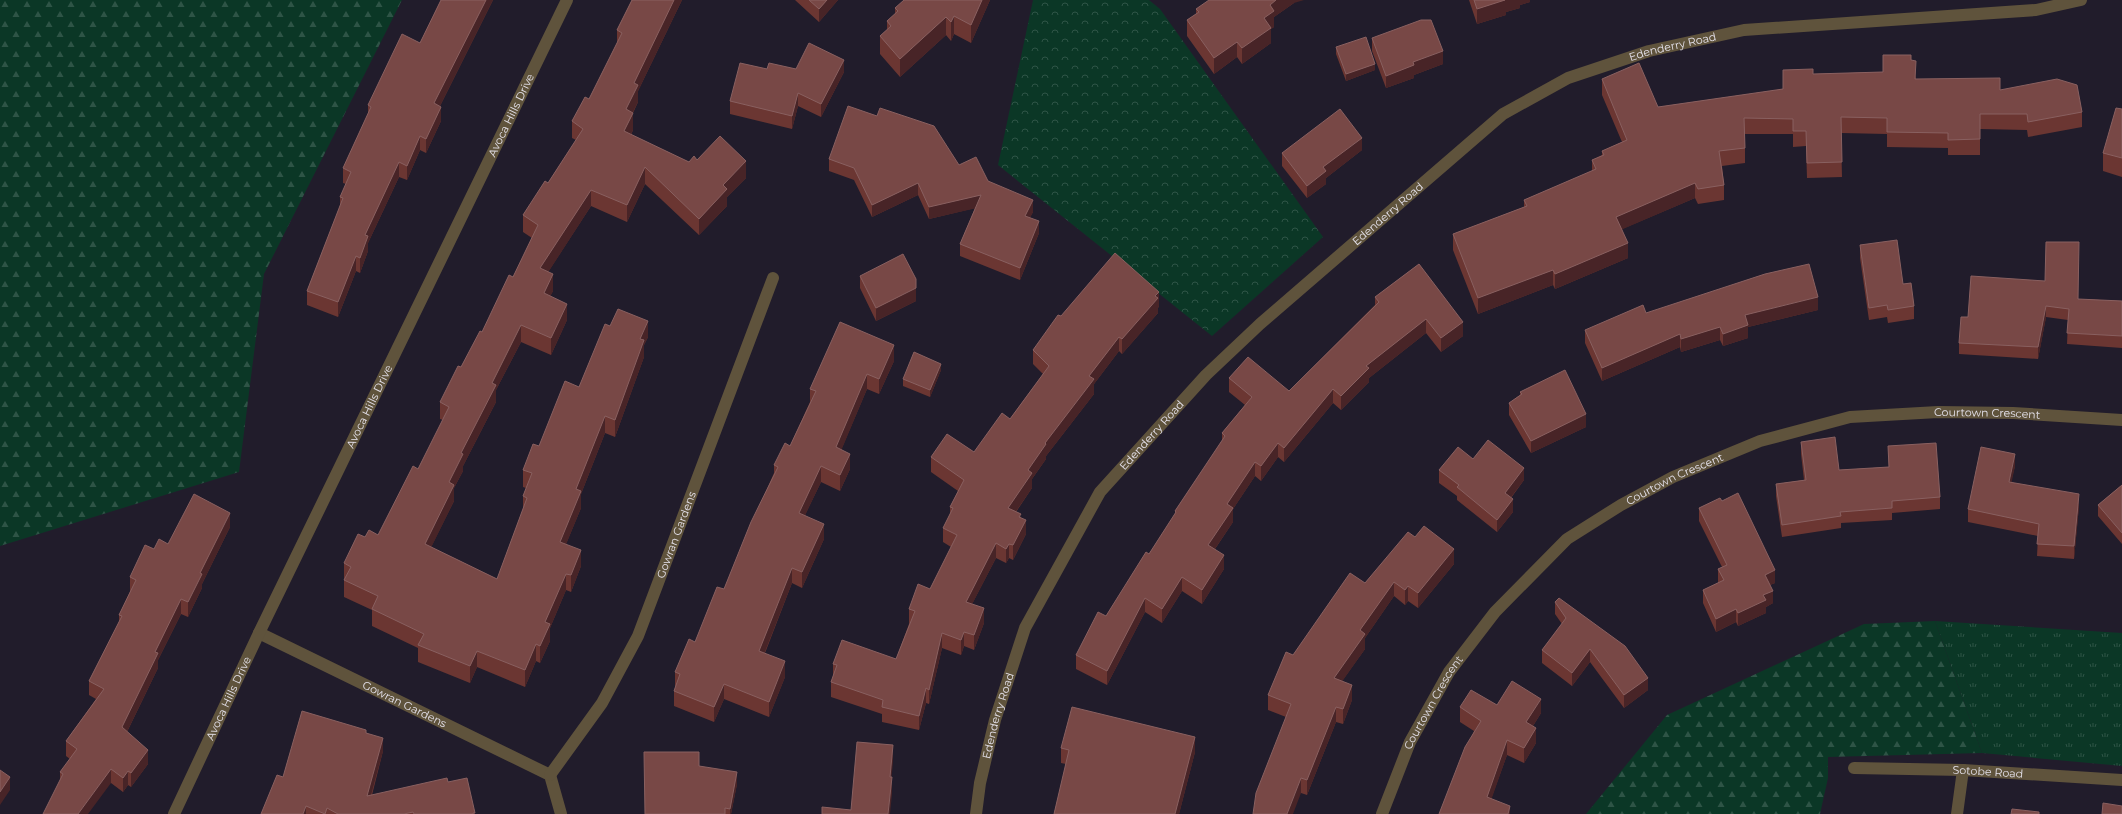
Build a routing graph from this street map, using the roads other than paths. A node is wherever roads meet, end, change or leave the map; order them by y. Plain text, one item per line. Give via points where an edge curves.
1 (567, 0) edge
2 (2081, 0) edge
3 (773, 278) dead end
4 (2122, 420) edge
5 (259, 633) junction
6 (1854, 768) dead end
7 (1963, 770) junction
8 (550, 775) junction
9 (2122, 780) edge
10 (174, 814) edge
11 (561, 814) edge
12 (976, 814) edge
13 (1382, 814) edge
14 (1957, 814) edge

1 - 5 street, Avoca Hills Drive
2 - 12 street, Edenderry Road via 2036,10 1744,30 1712,35 1649,51 1568,78 1503,114 1260,324 1206,374 1100,492 1025,628 995,720 980,782
3 - 8 street, Gowran Gardens via 638,636 602,703
4 - 13 street, Courtown Crescent via 2013,413 1938,412 1850,417 1760,441 1673,477 1621,505 1567,539 1496,612 1450,672 1410,742
5 - 8 street, Gowran Gardens
5 - 10 street, Avoca Hills Drive
6 - 7 street, Sotobe Road
7 - 9 street, Sotobe Road
7 - 14 street
8 - 11 street

